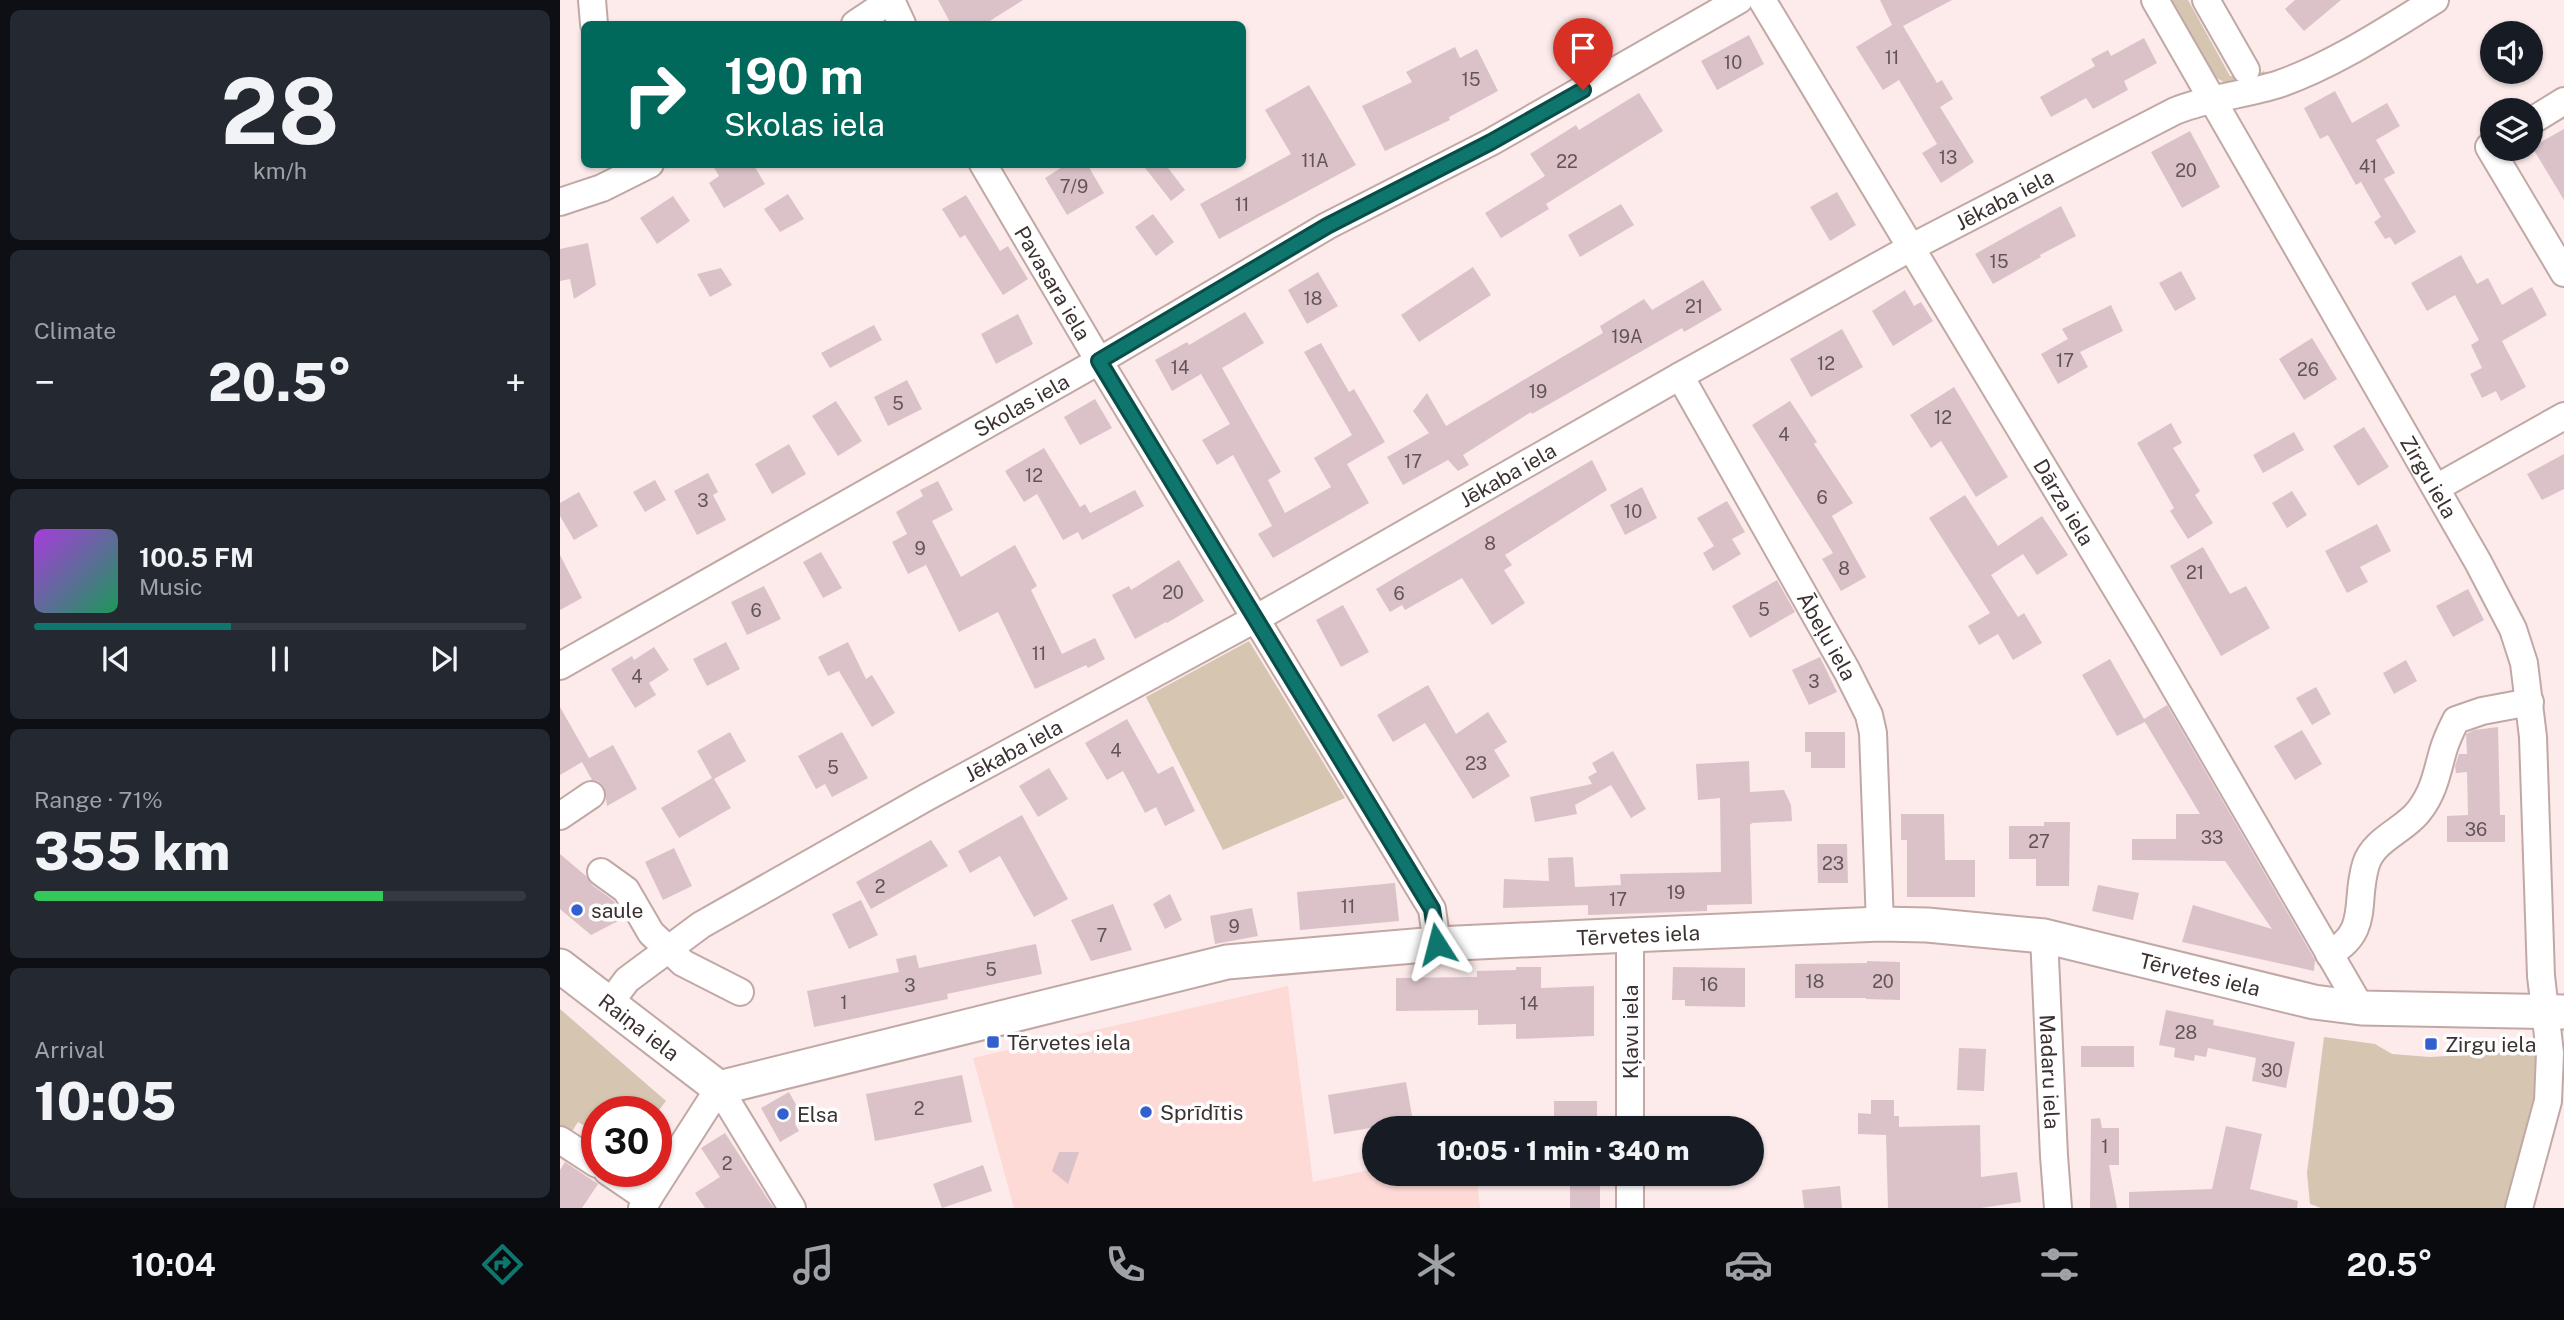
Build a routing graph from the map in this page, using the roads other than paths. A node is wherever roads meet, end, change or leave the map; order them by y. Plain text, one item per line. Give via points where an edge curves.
1 (592, 0) edge
2 (891, 0) edge
3 (1739, 0) edge
4 (1762, 0) edge
5 (2155, 0) edge
6 (2206, 0) edge
7 (2435, 0) edge
8 (594, 21) edge
9 (860, 21) edge
10 (901, 21) edge
11 (2246, 70) dead end
12 (2212, 97) junction
13 (2564, 101) edge
14 (2543, 114) edge
15 (2497, 161) edge
16 (635, 168) edge
17 (985, 168) edge
18 (616, 173) edge
19 (560, 202) edge
20 (1912, 247) junction
21 (2564, 272) edge
22 (1099, 361) junction
23 (1680, 376) junction
24 (2564, 416) edge
25 (2436, 488) junction
26 (1255, 619) junction
27 (560, 666) edge
28 (2530, 702) junction
29 (591, 796) dead end
30 (560, 816) edge
31 (601, 872) dead end
32 (1880, 924) junction
33 (1630, 934) junction
34 (2044, 936) junction
35 (1437, 944) junction
36 (667, 948) junction
37 (2329, 954) junction
38 (560, 965) edge
39 (740, 992) dead end
40 (609, 1004) junction
41 (2361, 1008) junction
42 (2555, 1012) edge
43 (719, 1088) junction
44 (1630, 1116) edge
45 (560, 1140) edge
46 (581, 1154) edge
47 (1630, 1186) edge
48 (625, 1187) edge
49 (645, 1204) edge
50 (792, 1208) edge
51 (1630, 1208) edge
52 (2058, 1208) edge
53 (2519, 1208) edge

1 - 8 street
2 - 9 street
2 - 10 street
3 - 22 street, Skolas iela via 1491,142 1327,226
4 - 20 street, Dārza iela
5 - 12 street, Zirgu iela
6 - 11 street
7 - 12 street, Jēkaba iela via 2319,68 2275,85
12 - 20 street, Jēkaba iela via 2175,111
12 - 25 street, Zirgu iela
13 - 14 street
15 - 21 street
16 - 18 street
17 - 22 street, Pavasara iela
18 - 19 street via 603,188
20 - 23 street, Jēkaba iela
20 - 37 street, Dārza iela
22 - 26 street, Pavasara iela
22 - 27 street, Skolas iela
23 - 26 street, Jēkaba iela
23 - 32 street, Ābeļu iela via 1869,715
24 - 25 street
25 - 28 street, Zirgu iela via 2513,629
26 - 35 street, Pavasara iela via 1432,909
26 - 36 street, Jēkaba iela via 927,797
28 - 37 street via 2456,720 2434,787 2419,812 2381,842 2366,861 2356,930 2345,945
28 - 42 street, Zirgu iela via 2541,976
29 - 30 street
31 - 36 street via 626,890 652,933
32 - 33 main road, Tērvetes iela
32 - 34 main road, Tērvetes iela
33 - 35 main road, Tērvetes iela
33 - 44 street, Kļavu iela
34 - 41 main road, Tērvetes iela via 2314,1002
34 - 52 street, Madaru iela
35 - 43 main road, Tērvetes iela via 1227,962
36 - 39 street via 683,963
36 - 40 street, Jēkaba iela via 627,979
37 - 41 street, Dārza iela
38 - 40 main road, Raiņa iela
40 - 43 main road, Raiņa iela
41 - 42 main road, Tērvetes iela
42 - 53 street, Zirgu iela via 2548,1101
43 - 49 street
43 - 50 street
45 - 46 street
47 - 51 street
48 - 49 street

